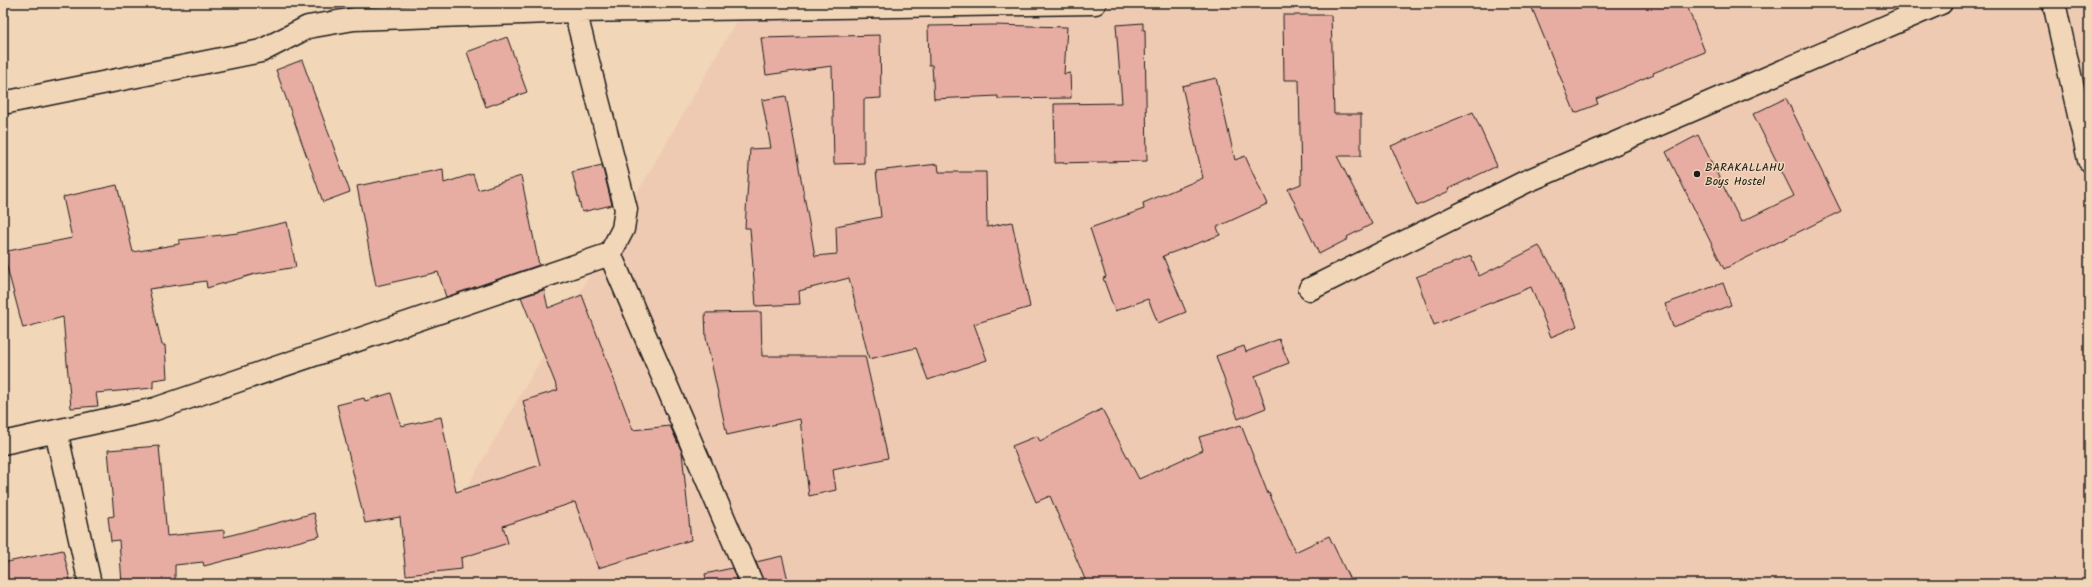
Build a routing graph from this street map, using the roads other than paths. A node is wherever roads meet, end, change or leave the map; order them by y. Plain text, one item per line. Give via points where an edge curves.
1 (1095, 3) edge
2 (1941, 3) edge
3 (2054, 3) edge
4 (575, 7) edge
5 (3, 103) edge
6 (2089, 160) edge
7 (610, 254) junction
8 (1310, 289) dead end
9 (56, 431) junction
10 (3, 443) edge
11 (90, 584) edge
12 (752, 584) edge

1 - 4 street
2 - 8 street via 1526,182
3 - 6 street
4 - 5 street via 354,19 308,26 261,51
4 - 7 street via 626,209 623,229
7 - 9 street via 155,409
7 - 12 street
9 - 10 street
9 - 11 street

